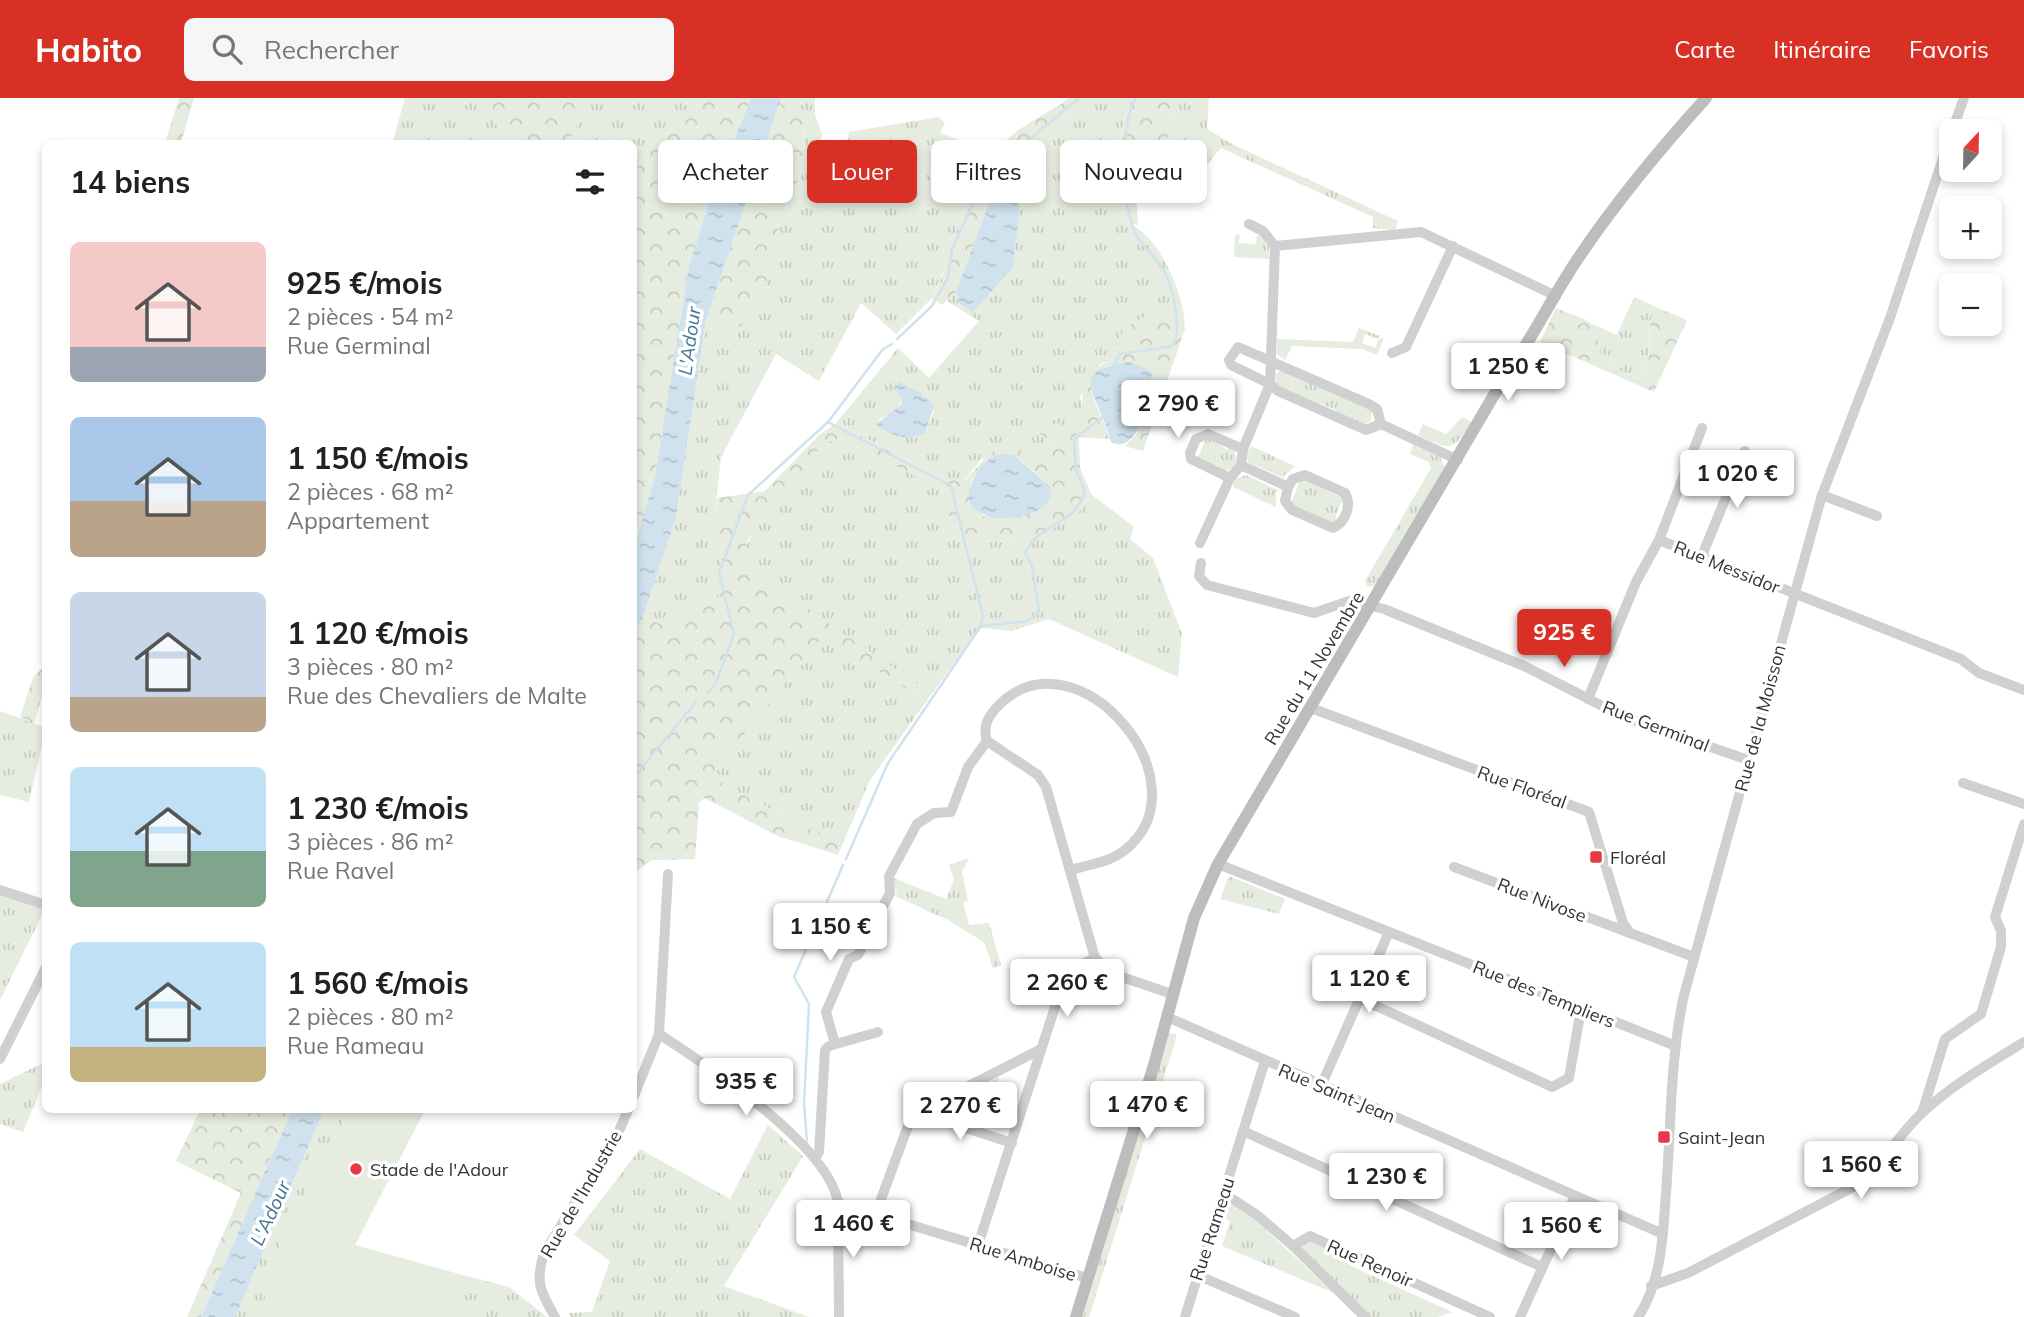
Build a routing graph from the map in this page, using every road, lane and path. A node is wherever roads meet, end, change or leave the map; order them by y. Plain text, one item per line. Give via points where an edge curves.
1 (1706, 98) edge
2 (1964, 98) edge
3 (1957, 119) edge
4 (1939, 171) edge
5 (1249, 224) dead end
6 (1275, 246) junction
7 (1452, 246) junction
8 (1556, 296) junction
9 (1392, 353) dead end
10 (1272, 360) junction
11 (1270, 384) junction
12 (1381, 424) junction
13 (1702, 428) dead end
14 (1243, 449) junction
15 (1745, 451) dead end
16 (1458, 460) junction
17 (1241, 465) junction
18 (1230, 478) junction
19 (1287, 487) junction
20 (1822, 495) junction
21 (1877, 516) dead end
22 (1659, 540) junction
23 (1200, 543) dead end
24 (1701, 558) junction
25 (1201, 563) dead end
26 (1795, 594) junction
27 (1372, 606) junction
28 (2024, 690) edge
29 (1588, 699) junction
30 (1311, 708) junction
31 (987, 741) junction
32 (1748, 760) junction
33 (1963, 783) dead end
34 (2024, 804) edge
35 (2024, 824) edge
36 (1218, 864) junction
37 (1454, 867) dead end
38 (1070, 870) junction
39 (668, 874) dead end
40 (0, 890) edge
41 (42, 904) edge
42 (1389, 932) junction
43 (1630, 933) junction
44 (1694, 957) junction
45 (1094, 958) junction
46 (1019, 965) dead end
47 (42, 975) edge
48 (1064, 979) junction
49 (1172, 994) junction
50 (1359, 998) junction
51 (1581, 1009) junction
52 (1167, 1017) junction
53 (877, 1032) dead end
54 (659, 1034) junction
55 (2024, 1042) edge
56 (835, 1044) junction
57 (1676, 1046) junction
58 (1041, 1049) junction
59 (0, 1059) edge
60 (1265, 1062) junction
61 (1321, 1086) junction
62 (637, 1089) edge
63 (917, 1112) junction
64 (627, 1113) edge
65 (1921, 1113) junction
66 (1243, 1131) junction
67 (1012, 1143) junction
68 (816, 1158) junction
69 (1223, 1193) junction
70 (1575, 1196) junction
71 (838, 1203) junction
72 (876, 1213) junction
73 (1662, 1234) junction
74 (978, 1245) junction
75 (1293, 1246) junction
76 (1542, 1267) junction
77 (1197, 1275) junction
78 (1087, 1278) junction
79 (1651, 1286) junction
80 (555, 1317) edge
81 (839, 1317) edge
82 (1076, 1317) edge
83 (1185, 1317) edge
84 (1295, 1317) edge
85 (1365, 1317) edge
86 (1490, 1317) edge
87 (1520, 1317) edge
88 (1638, 1317) edge

1 - 8 street, Rue du 11 Novembre via 1650,159
2 - 3 street, Rue de la Moisson
4 - 20 street, Rue de la Moisson via 1890,318
5 - 6 street via 1263,231
6 - 7 street via 1410,231
6 - 10 street
7 - 8 street
7 - 9 street via 1406,346
8 - 16 street, Rue du 11 Novembre
10 - 11 street
10 - 11 street via 1238,347 1229,360 1234,368
10 - 12 street via 1370,404 1377,409
11 - 12 street via 1366,430
11 - 14 street
12 - 16 street
13 - 22 street
14 - 17 street
14 - 18 street via 1208,434 1192,446 1192,459
15 - 24 street
16 - 27 street, Rue du 11 Novembre
17 - 18 street
17 - 19 street
18 - 23 street
19 - 19 street via 1305,475 1345,493 1348,506 1343,519 1333,528 1292,510 1285,501
20 - 21 street
20 - 26 street, Rue de la Moisson
22 - 24 street, Rue Messidor
22 - 29 street via 1636,582
24 - 26 street, Rue Messidor
25 - 27 street, Rue Germinal via 1199,576 1206,585 1314,613 1349,601
26 - 28 street, Rue Messidor via 1961,659 1979,673
26 - 32 street, Rue de la Moisson
27 - 29 street, Rue Germinal via 1524,666
27 - 30 street, Rue du 11 Novembre
29 - 32 street, Rue Germinal via 1624,718
30 - 36 street, Rue du 11 Novembre
30 - 43 street, Rue Floréal via 1588,812
31 - 38 street via 1038,775 1046,787
31 - 38 street via 986,722 1007,697 1028,686 1051,682 1086,693 1107,709 1142,753 1154,798 1141,833 1125,851
31 - 56 street via 968,767 951,812 934,813 917,824 889,876 890,892 858,955 849,958 826,1012
32 - 44 street, Rue de la Moisson
33 - 34 street
35 - 65 street via 1995,917 2001,947 1981,1014 1945,1039
36 - 42 street, Rue des Templiers
36 - 49 street, Rue du 11 Novembre via 1194,918
37 - 43 street, Rue Nivose
38 - 45 street
39 - 54 street
40 - 41 street
42 - 50 street
42 - 51 street, Rue des Templiers
43 - 44 street
44 - 57 street, Rue de la Moisson
45 - 48 street via 1072,968
45 - 49 street via 1112,975
46 - 48 street
47 - 59 street
48 - 58 street
49 - 52 street, Rue du 11 Novembre
50 - 51 street via 1552,1087 1569,1077
50 - 61 street
51 - 57 street, Rue des Templiers
52 - 60 street, Rue Saint-Jean
52 - 78 street, Rue du 11 Novembre
53 - 56 street
54 - 62 street
54 - 68 street via 702,1062
55 - 65 street
56 - 68 street via 824,1055
57 - 73 street, Rue de la Moisson
58 - 63 street
58 - 67 street
60 - 61 street, Rue Saint-Jean
60 - 66 street, Rue Rameau
61 - 70 street, Rue Saint-Jean
63 - 67 street
63 - 72 street via 912,1115
64 - 80 street, Rue de l'Industrie via 544,1253 539,1287
65 - 79 street via 1870,1176 1856,1186 1688,1273
66 - 69 street, Rue Rameau
66 - 76 street
67 - 74 street
68 - 71 street
69 - 75 street
69 - 77 street, Rue Rameau
70 - 73 street, Rue Saint-Jean
70 - 76 street
71 - 72 street, Rue Amboise
71 - 81 street
72 - 74 street, Rue Amboise
73 - 79 street, Rue de la Moisson
74 - 78 street, Rue Amboise
75 - 85 street
75 - 86 street, Rue Renoir via 1310,1236
76 - 87 street
77 - 83 street, Rue Rameau
77 - 84 street
78 - 82 street, Rue du 11 Novembre
79 - 88 street, Rue de la Moisson

